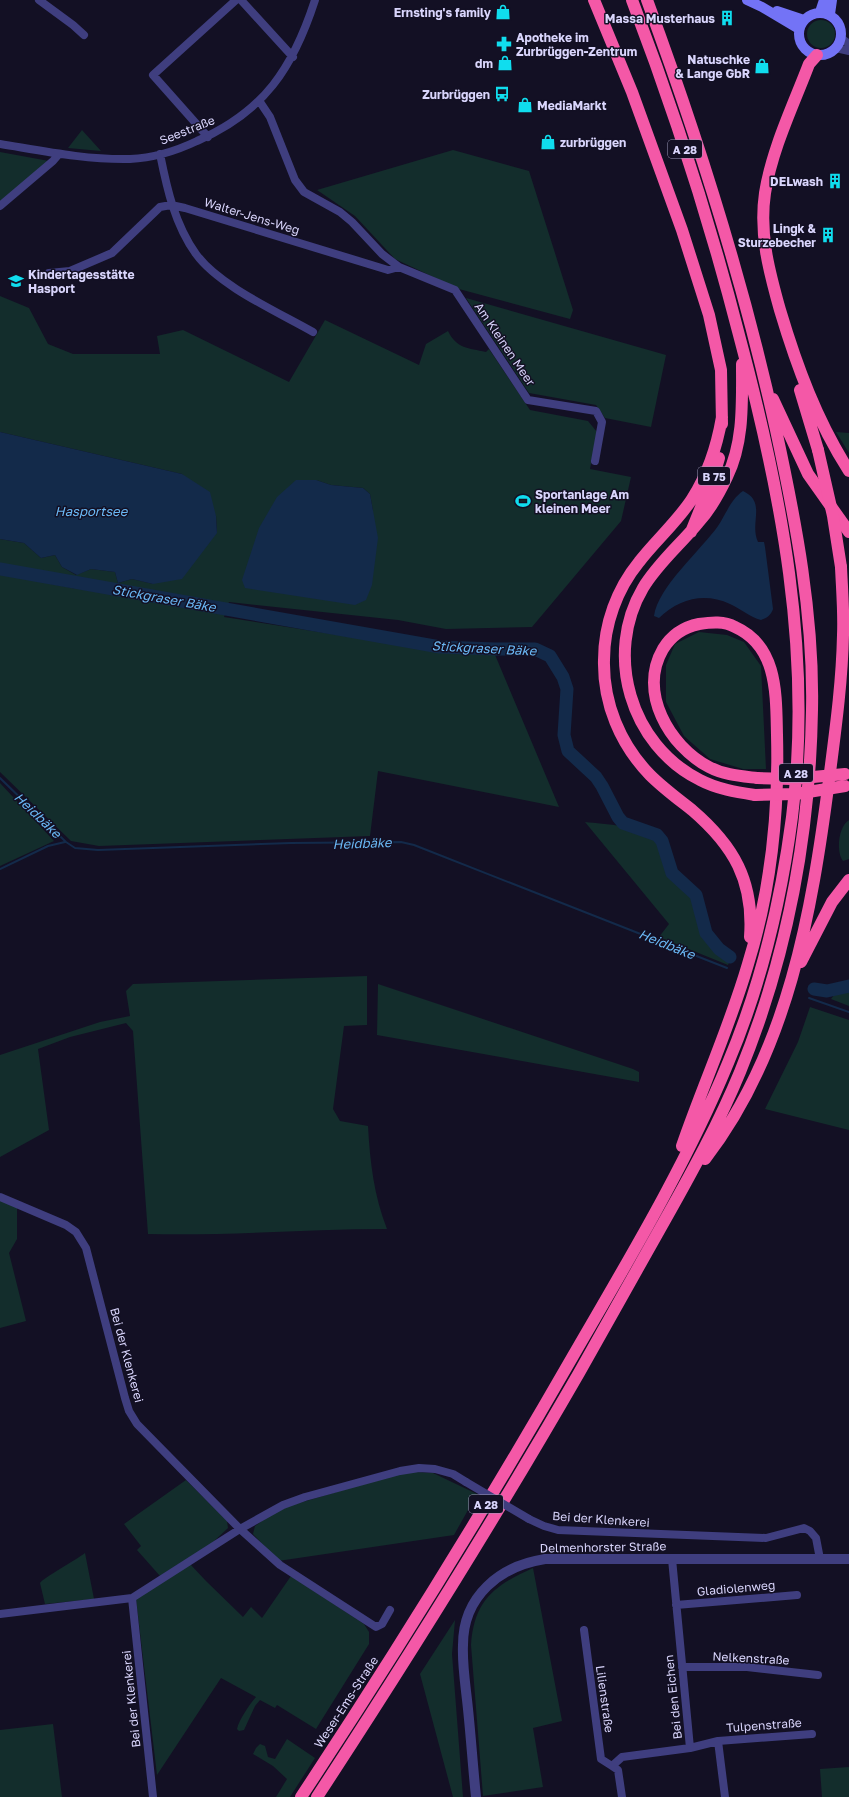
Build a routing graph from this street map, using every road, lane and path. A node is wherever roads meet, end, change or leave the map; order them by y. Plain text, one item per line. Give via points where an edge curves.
1 (39, 0) edge
2 (236, 0) edge
3 (241, 0) edge
4 (315, 0) edge
5 (594, 0) edge
6 (632, 0) edge
7 (647, 0) edge
8 (747, 0) edge
9 (824, 0) edge
10 (832, 0) edge
11 (762, 7) junction
12 (825, 13) junction
13 (804, 20) junction
14 (799, 30) junction
15 (84, 35) dead end
16 (842, 43) edge
17 (849, 51) edge
18 (817, 55) junction
19 (293, 57) junction
20 (260, 102) junction
21 (208, 137) junction
22 (0, 144) edge
23 (59, 154) junction
24 (160, 154) junction
25 (171, 205) junction
26 (0, 206) edge
27 (325, 251) joint
28 (399, 267) junction
29 (49, 273) dead end
30 (313, 332) dead end
31 (788, 338) junction
32 (743, 347) junction
33 (766, 383) junction
34 (722, 417) junction
35 (595, 461) dead end
36 (849, 471) edge
37 (691, 532) junction
38 (849, 532) edge
39 (847, 779) edge
40 (849, 880) edge
41 (749, 963) junction
42 (790, 986) junction
43 (670, 1182) junction
44 (686, 1183) junction
45 (0, 1197) edge
46 (240, 1529) junction
47 (849, 1558) edge
48 (672, 1559) junction
49 (820, 1559) junction
50 (797, 1595) dead end
51 (132, 1598) junction
52 (676, 1605) junction
53 (390, 1610) dead end
54 (0, 1614) edge
55 (584, 1630) dead end
56 (682, 1667) junction
57 (818, 1676) dead end
58 (812, 1734) dead end
59 (718, 1741) junction
60 (690, 1748) junction
61 (612, 1766) junction
62 (153, 1797) edge
63 (301, 1797) edge
64 (317, 1797) edge
65 (476, 1797) edge
66 (622, 1797) edge
67 (725, 1797) edge

1 - 15 street
2 - 21 street via 153,76
3 - 19 street
4 - 19 street, Seestraße via 306,29
5 - 34 highway via 632,92 682,230 709,315 721,370
6 - 32 highway, A 28 via 699,191
7 - 33 highway, A 28 via 709,178
8 - 11 main road
9 - 12 main road
10 - 12 main road
11 - 13 main road
11 - 14 main road
12 - 13 main road via 811,14
12 - 16 main road via 840,25
13 - 14 main road
14 - 18 main road via 803,47
16 - 17 street
16 - 18 main road via 831,52
18 - 31 highway via 809,64 778,145 765,193 763,221 766,250
19 - 20 street, Seestraße
20 - 21 street, Seestraße
20 - 28 street, Am Kleinen Meer via 270,117 295,180 304,192 340,212 382,254
21 - 24 street, Seestraße
22 - 23 street, Seestraße
23 - 24 street, Seestraße via 112,159
23 - 26 street
24 - 25 street
25 - 27 street, Walter-Jens-Weg
25 - 29 street via 160,206 112,253 70,271
25 - 30 street via 196,254 217,275
27 - 28 street, Am Kleinen Meer via 388,270
28 - 35 street, Am Kleinen Meer via 455,290 528,400 596,411 602,422
31 - 36 highway via 815,410
31 - 42 highway, bridge via 833,516 841,567 843,636 831,764 814,877
32 - 37 highway via 742,408 738,445 720,492
32 - 43 highway, A 28 via 774,485 793,596 799,709 792,814 775,912 754,990 729,1061
33 - 38 highway via 808,474
33 - 44 highway, A 28 via 788,485 806,601 812,709 806,814 798,874 769,988 741,1069
34 - 37 highway, B 75 via 718,462
34 - 41 highway via 712,459 692,498 674,523 640,561 618,595 605,637 604,671 612,712 630,750 651,775 712,829 739,866 748,891 751,913
37 - 39 highway, bridge via 657,568 643,588 626,638 625,672 628,690 644,728 668,758 699,780 717,787 755,795 791,795
39 - 41 highway, bridge via 799,779 757,778 727,774 709,767 690,754 675,738 661,716 654,696 653,676 657,659 665,645 676,634 692,626 711,622 729,624 744,631 758,643 769,661 777,709 778,763 775,815 766,889
40 - 42 highway via 824,917
41 - 43 highway
42 - 44 highway via 767,1048 737,1112 720,1140
43 - 63 highway, Weser-Ems-Straße / A 28 via 557,1384 413,1622
44 - 64 highway, A 28 via 567,1393 425,1629
45 - 46 street, Bei der Klenkerei via 66,1225 76,1232 86,1248 129,1411 137,1424
46 - 49 street, Bei der Klenkerei, bridge via 283,1505 400,1471 419,1468 453,1474 529,1519 558,1530 766,1538 804,1528 816,1538
46 - 51 street, Bei der Klenkerei
46 - 53 street, Bei der Klenkerei via 280,1566 372,1625 376,1627 382,1624
47 - 49 street, Delmenhorster Straße
48 - 49 street, Delmenhorster Straße
48 - 52 street, Bei den Eichen
48 - 65 street, Delmenhorster Straße via 532,1561 502,1573 481,1593 468,1616 462,1645
50 - 52 street, Gladiolenweg
51 - 54 street, Bei der Klenkerei
51 - 62 street, Bei der Klenkerei
52 - 56 street, Bei den Eichen
55 - 61 street, Lilienstraße via 601,1759
56 - 57 street, Nelkenstraße via 747,1667
56 - 60 street, Bei den Eichen
58 - 59 street, Tulpenstraße
59 - 60 street, Bei den Eichen
59 - 67 street
60 - 61 street via 622,1757
61 - 66 street, Lilienstraße via 618,1770

